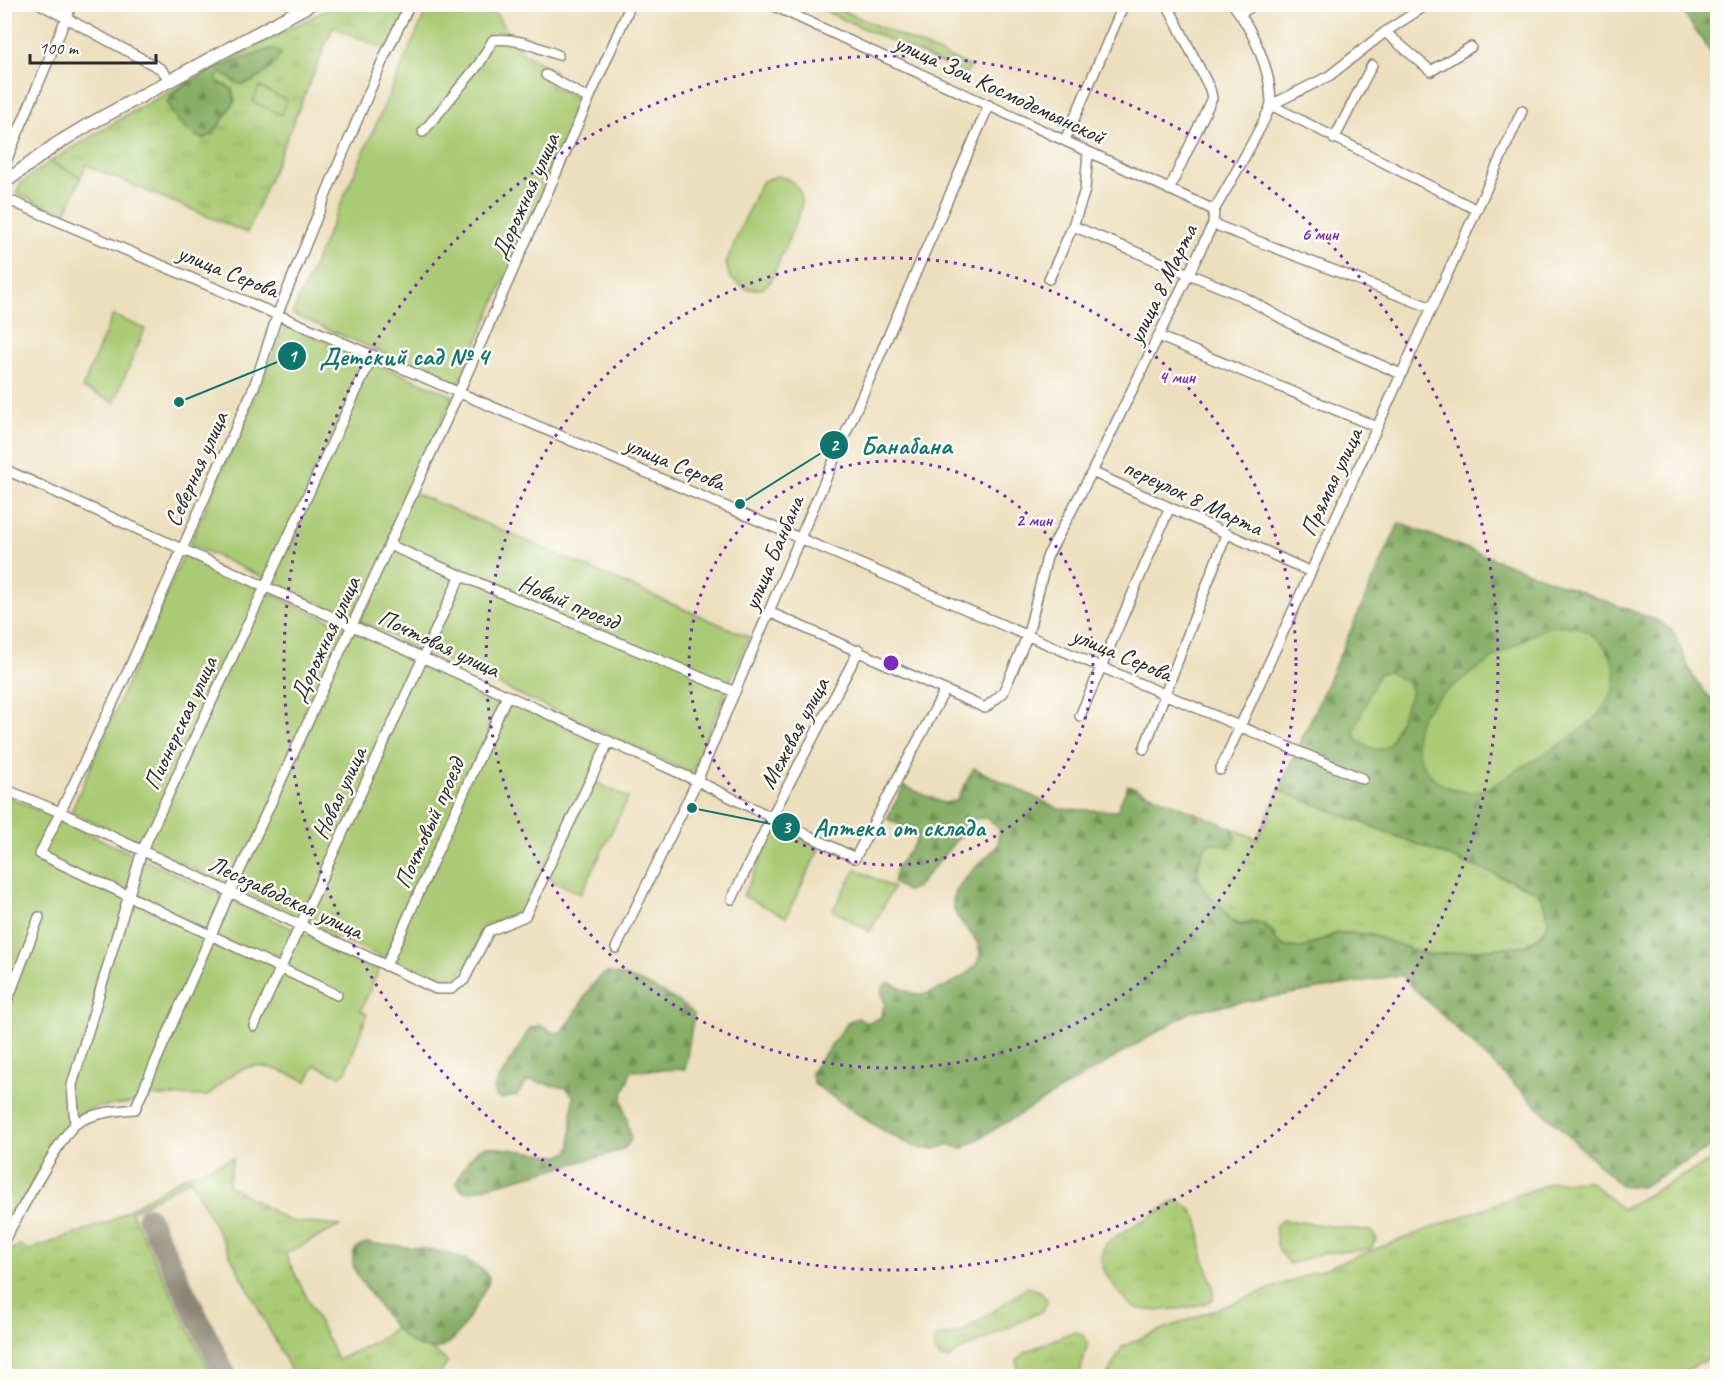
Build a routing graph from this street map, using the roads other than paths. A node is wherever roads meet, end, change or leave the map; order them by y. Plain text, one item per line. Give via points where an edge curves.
1 (40, 4) edge
2 (72, 4) edge
3 (311, 4) edge
4 (410, 4) edge
5 (631, 4) edge
6 (770, 4) edge
7 (1124, 4) edge
8 (1167, 4) edge
9 (1233, 4) edge
10 (1255, 4) edge
11 (1428, 4) edge
12 (1240, 14) junction
13 (65, 20) junction
14 (1385, 32) junction
15 (1471, 47) dead end
16 (558, 55) dead end
17 (1372, 65) dead end
18 (546, 75) dead end
19 (169, 80) junction
20 (589, 99) junction
21 (989, 105) junction
22 (1271, 105) junction
23 (1522, 111) dead end
24 (423, 132) dead end
25 (1334, 139) junction
26 (1065, 141) junction
27 (1088, 152) junction
28 (4, 166) edge
29 (4, 183) edge
30 (1169, 190) junction
31 (4, 198) edge
32 (1214, 210) junction
33 (1477, 210) junction
34 (1213, 224) junction
35 (1074, 226) junction
36 (1188, 274) junction
37 (1049, 279) dead end
38 (1432, 308) junction
39 (279, 313) junction
40 (1158, 336) junction
41 (373, 356) junction
42 (1401, 374) junction
43 (459, 392) junction
44 (1377, 427) junction
45 (4, 469) edge
46 (1092, 472) junction
47 (1169, 509) junction
48 (1226, 534) junction
49 (800, 538) junction
50 (389, 545) junction
51 (183, 547) junction
52 (1311, 572) junction
53 (460, 577) junction
54 (266, 585) junction
55 (769, 612) junction
56 (353, 624) junction
57 (1028, 634) junction
58 (859, 650) junction
59 (423, 658) junction
60 (1101, 667) junction
61 (945, 690) junction
62 (735, 692) junction
63 (1167, 695) junction
64 (507, 696) junction
65 (1080, 716) dead end
66 (1240, 727) junction
67 (609, 741) junction
68 (1144, 749) dead end
69 (1220, 770) dead end
70 (1363, 779) dead end
71 (697, 781) junction
72 (4, 789) edge
73 (60, 812) junction
74 (771, 818) junction
75 (142, 851) junction
76 (230, 892) junction
77 (128, 897) junction
78 (732, 898) dead end
79 (39, 917) dead end
80 (300, 923) junction
81 (212, 936) junction
82 (616, 948) dead end
83 (279, 966) junction
84 (386, 966) junction
85 (337, 995) dead end
86 (4, 1010) edge
87 (254, 1026) dead end
88 (75, 1124) junction
89 (4, 1240) edge

1 - 13 street
2 - 13 street
3 - 19 main road
4 - 39 street, Северная улица via 385,55
5 - 20 street, Дорожная улица
6 - 21 street, улица Зои Космодемьянской
7 - 26 street
8 - 30 street via 1212,98
9 - 12 street
10 - 12 street
11 - 14 street
12 - 22 street via 1261,51
13 - 19 street via 161,69
13 - 28 street
14 - 15 street via 1431,71
14 - 22 street via 1329,76
16 - 24 street via 526,43 493,40 479,64
17 - 25 street
18 - 20 street
19 - 29 main road via 56,145
20 - 43 street, Дорожная улица
21 - 26 street, улица Зои Космодемьянской
21 - 49 street, улица Банбана
22 - 25 street
22 - 32 street, улица 8 Марта
23 - 33 street, Прямая улица
25 - 33 street
26 - 27 street, улица Зои Космодемьянской
27 - 30 street, улица Зои Космодемьянской
27 - 35 street via 1085,189
30 - 32 street, улица Зои Космодемьянской
31 - 39 street, улица Серова
32 - 34 street, улица 8 Марта
33 - 38 street, Прямая улица
34 - 36 street, улица 8 Марта
34 - 38 street
35 - 36 street
35 - 37 street
36 - 40 street, улица 8 Марта
36 - 42 street via 1242,296 1308,333
38 - 42 street, Прямая улица
39 - 41 street, улица Серова
39 - 51 street, Северная улица via 254,387
40 - 44 street
40 - 46 street, улица 8 Марта
41 - 43 street, улица Серова
41 - 54 street, Пионерская улица
42 - 44 street, Прямая улица
43 - 49 street, улица Серова
43 - 50 street, Дорожная улица
44 - 52 street, Прямая улица
45 - 51 street, Почтовая улица
46 - 47 street, переулок 8 Марта
46 - 57 street, улица 8 Марта via 1047,557
47 - 48 street, переулок 8 Марта
47 - 60 street
48 - 52 street, переулок 8 Марта
48 - 63 street
49 - 55 street, улица Банбана
49 - 57 street, улица Серова
50 - 53 street, Новый проезд
50 - 56 street, Дорожная улица
51 - 54 street, Почтовая улица
51 - 73 street, Северная улица
52 - 66 street, Прямая улица
53 - 59 street, Новая улица
53 - 62 street, Новый проезд
54 - 56 street, Почтовая улица
54 - 75 street, Пионерская улица
55 - 58 street
55 - 62 street, улица Банбана
56 - 59 street, Почтовая улица
56 - 76 street, Дорожная улица
57 - 60 street, улица Серова
57 - 61 street, улица 8 Марта via 1003,693 985,708
58 - 61 street
58 - 74 street, Межевая улица
59 - 64 street, Почтовая улица
59 - 80 street, Новая улица
60 - 63 street, улица Серова
60 - 65 street
61 - 74 street, Почтовая улица via 855,858
62 - 71 street, улица Банбана
63 - 66 street, улица Серова
63 - 68 street
64 - 67 street, Почтовая улица
64 - 84 street, Почтовый проезд
66 - 69 street, Прямая улица
66 - 70 street, улица Серова
67 - 71 street, Почтовая улица
67 - 84 street, Лесозаводская улица via 525,916 489,931 464,980 452,989 436,988
71 - 74 street, Почтовая улица
71 - 82 street, улица Банбана
72 - 73 street, Лесозаводская улица
73 - 75 street, Лесозаводская улица
73 - 77 street, Северная улица via 40,854
74 - 78 street, Межевая улица
75 - 76 street, Лесозаводская улица
75 - 77 street, Пионерская улица
76 - 80 street, Лесозаводская улица
76 - 81 street, Дорожная улица
77 - 81 street
77 - 88 street, Пионерская улица via 72,1085
79 - 86 street
80 - 83 street, Новая улица
80 - 84 street, Лесозаводская улица
81 - 83 street
81 - 88 street, Дорожная улица via 135,1109 92,1116
83 - 85 street
83 - 87 street, Новая улица
88 - 89 street

